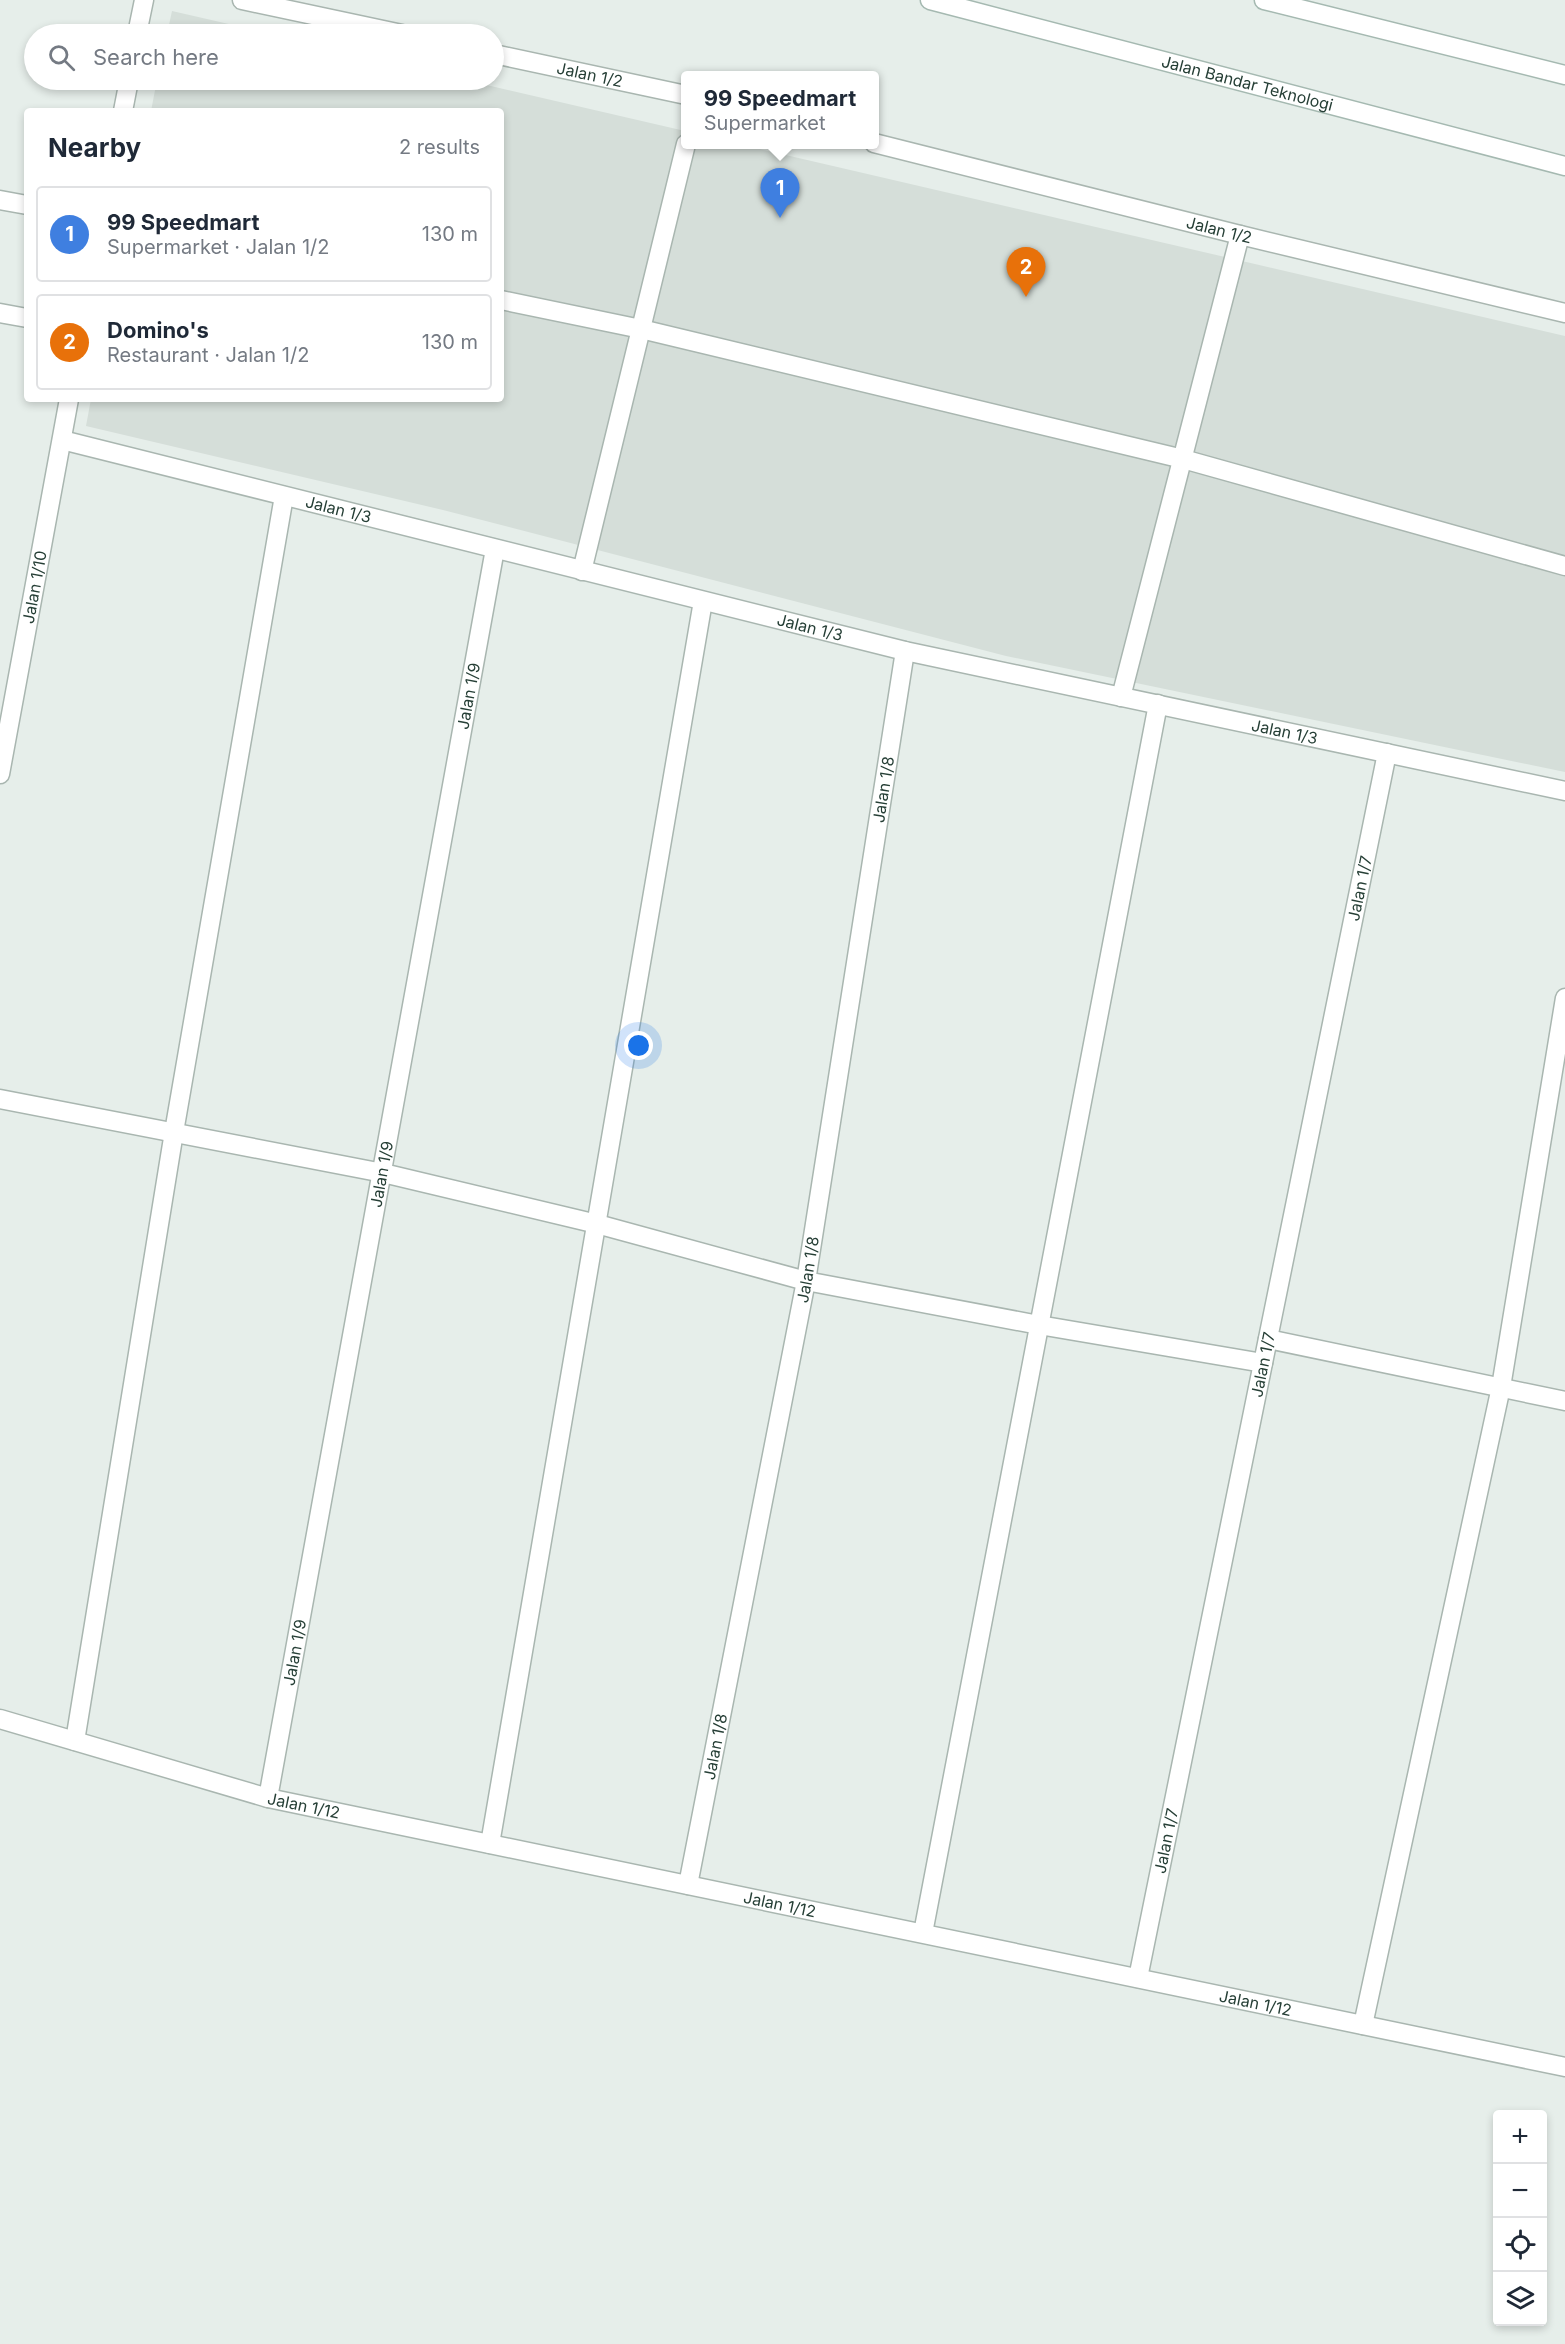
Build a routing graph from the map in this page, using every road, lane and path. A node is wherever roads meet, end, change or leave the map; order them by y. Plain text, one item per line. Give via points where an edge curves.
1 (144, 0) edge
2 (242, 0) edge
3 (930, 0) edge
4 (1264, 0) edge
5 (139, 24) edge
6 (355, 24) edge
7 (504, 56) edge
8 (1565, 75) edge
9 (127, 90) edge
10 (681, 94) edge
11 (124, 108) edge
12 (879, 143) edge
13 (685, 149) edge
14 (1565, 166) edge
15 (0, 200) edge
16 (24, 204) edge
17 (1240, 235) junction
18 (504, 301) edge
19 (0, 313) edge
20 (1565, 313) edge
21 (24, 317) edge
22 (641, 328) junction
23 (68, 402) edge
24 (62, 440) junction
25 (1183, 459) junction
26 (284, 496) junction
27 (495, 549) junction
28 (1565, 566) edge
29 (582, 571) junction
30 (703, 601) junction
31 (905, 651) junction
32 (1121, 697) junction
33 (1158, 705) junction
34 (1387, 753) junction
35 (0, 774) edge
36 (1565, 791) edge
37 (1565, 998) edge
38 (0, 1099) edge
39 (174, 1132) junction
40 (383, 1173) junction
41 (597, 1224) junction
42 (806, 1281) junction
43 (1039, 1325) junction
44 (1268, 1339) junction
45 (1263, 1363) junction
46 (1501, 1387) junction
47 (1565, 1401) edge
48 (0, 1719) edge
49 (75, 1742) junction
50 (268, 1798) junction
51 (490, 1844) junction
52 (688, 1885) junction
53 (922, 1933) junction
54 (1138, 1978) junction
55 (1363, 2025) junction
56 (1565, 2067) edge

1 - 5 street
2 - 6 street
3 - 14 street, Jalan Bandar Teknologi
4 - 8 street
7 - 10 street, Jalan 1/2
9 - 11 street
12 - 17 street, Jalan 1/2
13 - 22 street
15 - 16 street
17 - 20 street, Jalan 1/2
17 - 25 street
18 - 22 street
19 - 21 street
22 - 25 street
22 - 29 street
23 - 24 street, Jalan 1/10
24 - 26 street, Jalan 1/3
24 - 35 street, Jalan 1/10
25 - 28 street
25 - 32 street
26 - 27 street, Jalan 1/3
26 - 39 street
27 - 29 street, Jalan 1/3
27 - 40 street, Jalan 1/9
29 - 30 street, Jalan 1/3
30 - 31 street, Jalan 1/3
30 - 41 street
31 - 32 street, Jalan 1/3
31 - 42 street, Jalan 1/8
32 - 33 street, Jalan 1/3
33 - 34 street, Jalan 1/3
33 - 43 street
34 - 36 street, Jalan 1/3
34 - 44 street, Jalan 1/7
37 - 46 street
38 - 39 street
39 - 40 street
39 - 49 street
40 - 41 street
40 - 50 street, Jalan 1/9
41 - 42 street
41 - 51 street
42 - 43 street
42 - 52 street, Jalan 1/8
43 - 45 street
43 - 53 street
44 - 45 street, Jalan 1/7
44 - 46 street
45 - 54 street, Jalan 1/7
46 - 47 street
46 - 55 street
48 - 49 street, Jalan 1/12
49 - 50 street, Jalan 1/12
50 - 51 street, Jalan 1/12
51 - 52 street, Jalan 1/12
52 - 53 street, Jalan 1/12
53 - 54 street, Jalan 1/12
54 - 55 street, Jalan 1/12
55 - 56 street, Jalan 1/12

